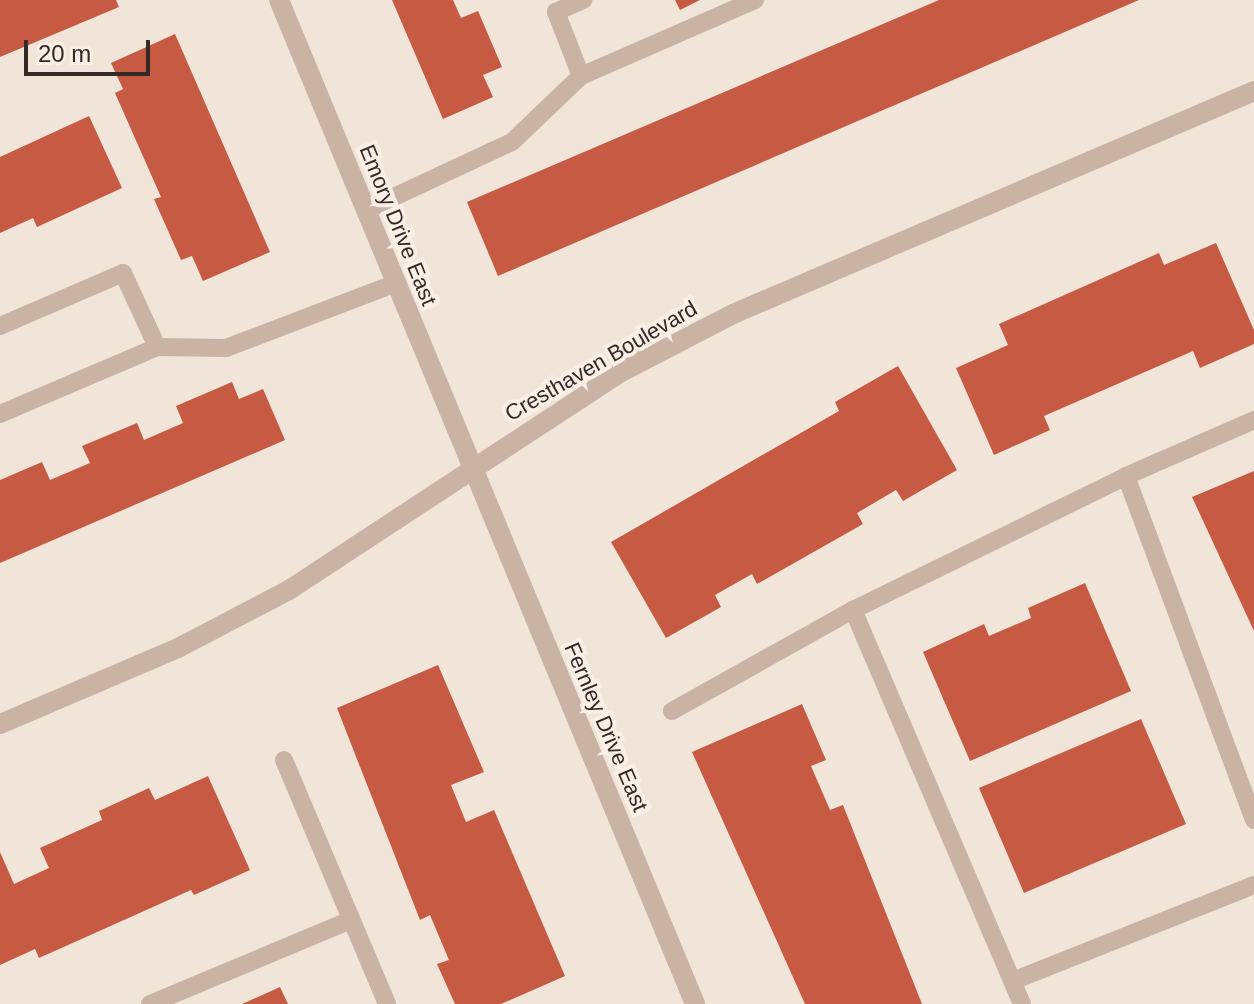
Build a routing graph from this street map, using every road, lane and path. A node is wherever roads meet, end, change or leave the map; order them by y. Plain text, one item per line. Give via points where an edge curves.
1 (279, 0) edge
2 (583, 0) edge
3 (755, 0) edge
4 (581, 76) junction
5 (1254, 91) edge
6 (366, 210) junction
7 (396, 283) junction
8 (0, 326) edge
9 (157, 347) junction
10 (0, 414) edge
11 (1254, 420) edge
12 (473, 468) junction
13 (1126, 476) junction
14 (853, 610) junction
15 (672, 711) dead end
16 (0, 724) edge
17 (284, 760) dead end
18 (1254, 820) edge
19 (1254, 885) edge
20 (351, 920) junction
21 (1013, 981) junction
22 (150, 1004) edge
23 (387, 1004) edge
24 (695, 1004) edge
25 (1022, 1004) edge

1 - 6 street, Emory Drive East
2 - 4 lane via 556,12
3 - 4 lane
4 - 6 lane via 512,142
5 - 12 street, Cresthaven Boulevard via 733,314 621,372
6 - 7 street, Emory Drive East
7 - 9 lane via 226,348
7 - 12 street, Emory Drive East
8 - 9 lane via 123,273
9 - 10 lane
11 - 13 lane
12 - 16 street, Cresthaven Boulevard via 289,590 178,648
12 - 24 street, Fernley Drive East
13 - 14 lane
13 - 18 lane
14 - 15 lane
14 - 21 lane
17 - 20 lane
19 - 21 lane
20 - 22 lane
20 - 23 lane
21 - 25 lane

